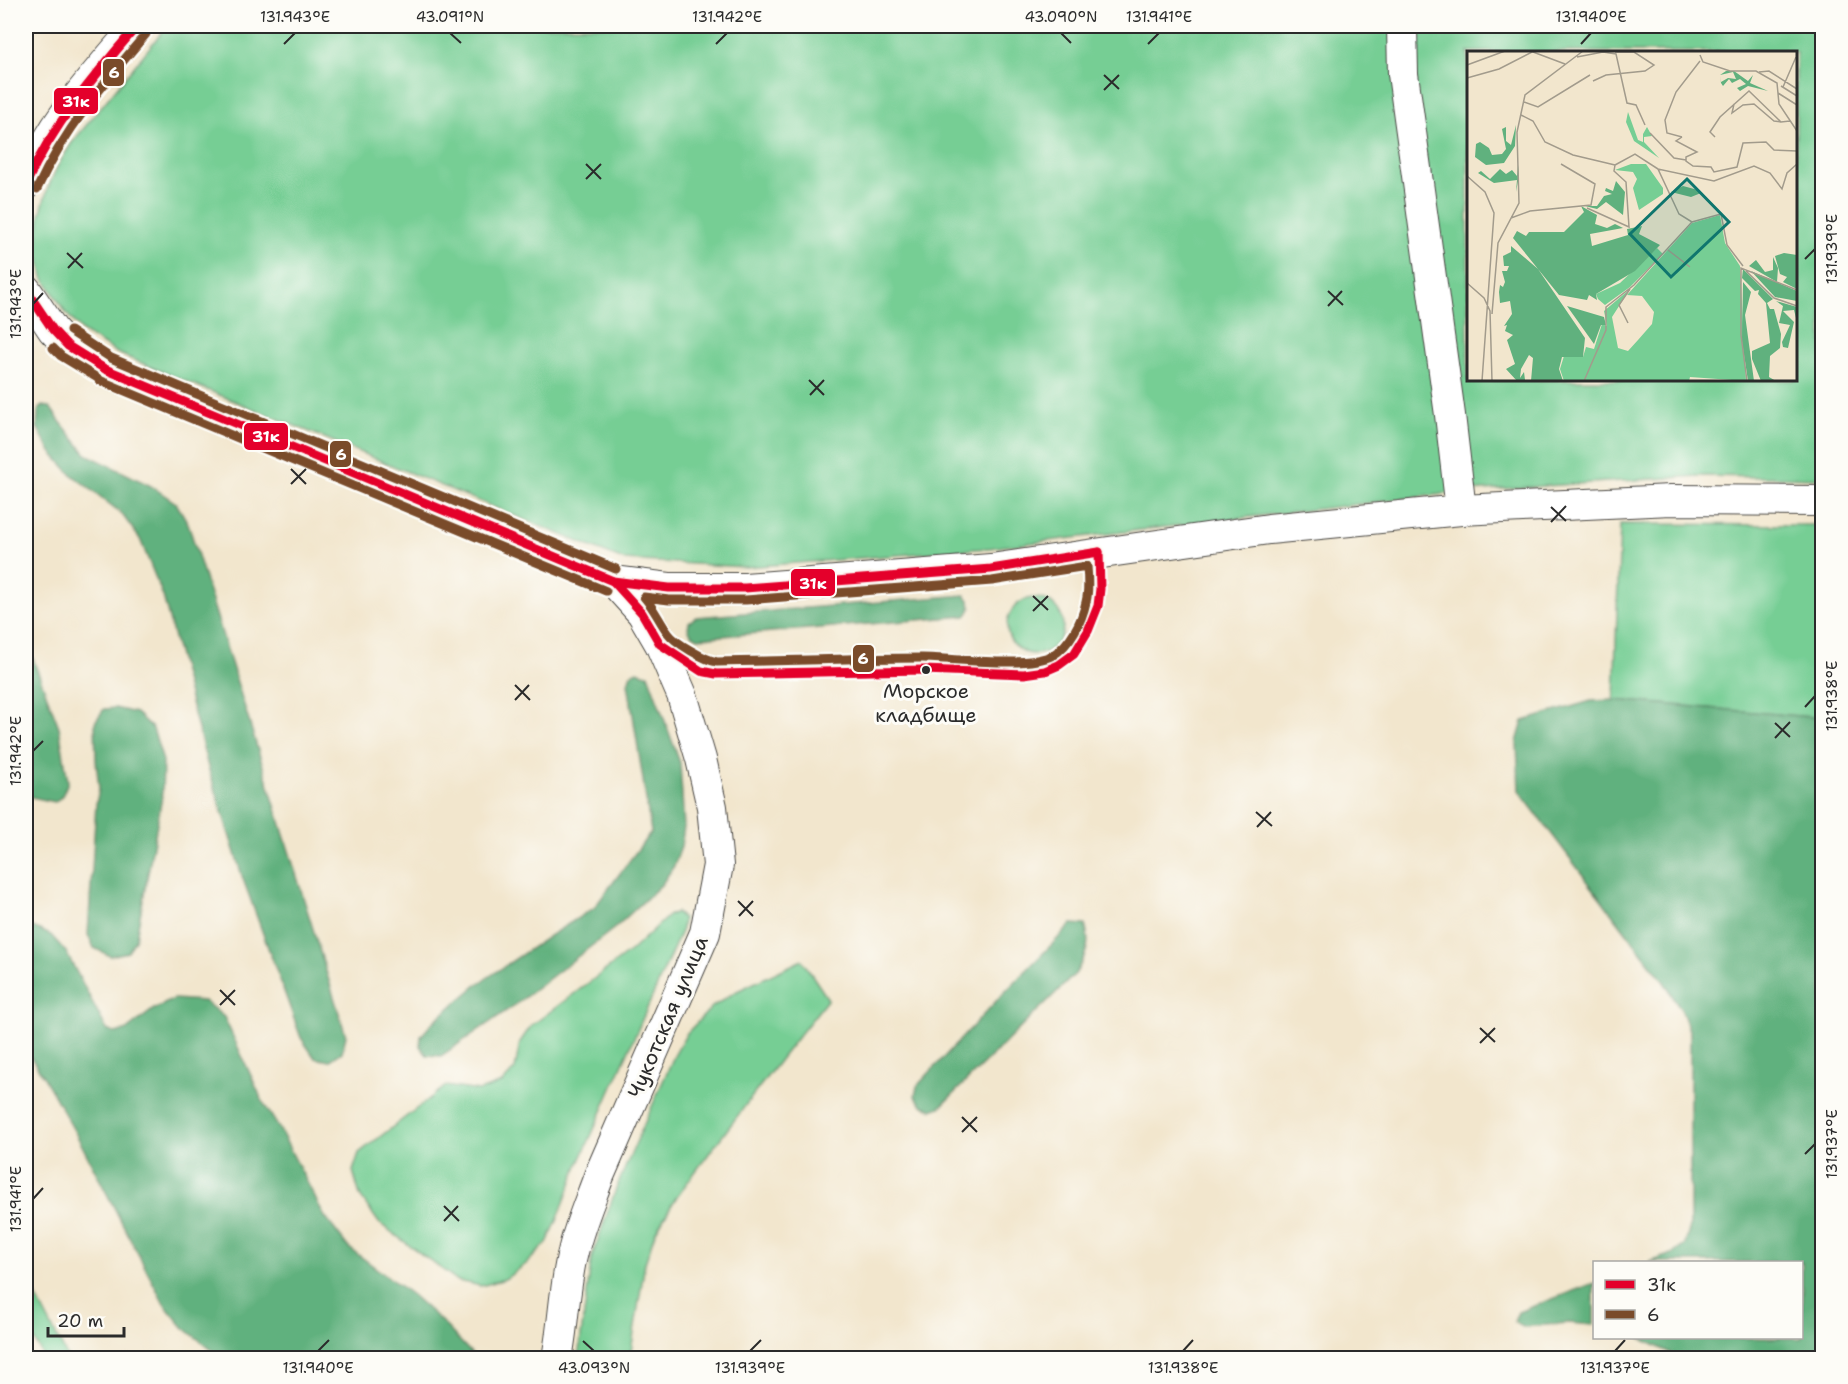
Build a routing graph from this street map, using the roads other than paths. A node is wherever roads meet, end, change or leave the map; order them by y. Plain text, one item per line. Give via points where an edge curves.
1 (136, 26) edge
2 (1402, 26) edge
3 (26, 184) edge
4 (26, 290) edge
5 (1822, 501) edge
6 (1461, 510) junction
7 (613, 581) junction
8 (557, 1359) edge

1 - 3 street via 64,113 36,158
2 - 6 street via 1402,74
4 - 7 street via 52,330 68,346 105,369
5 - 6 street via 1671,500
6 - 7 street via 1269,529 980,570 745,588 669,588
7 - 8 street, Чукотская улица via 642,613 682,695 712,807 718,865 705,933 581,1225 573,1252

